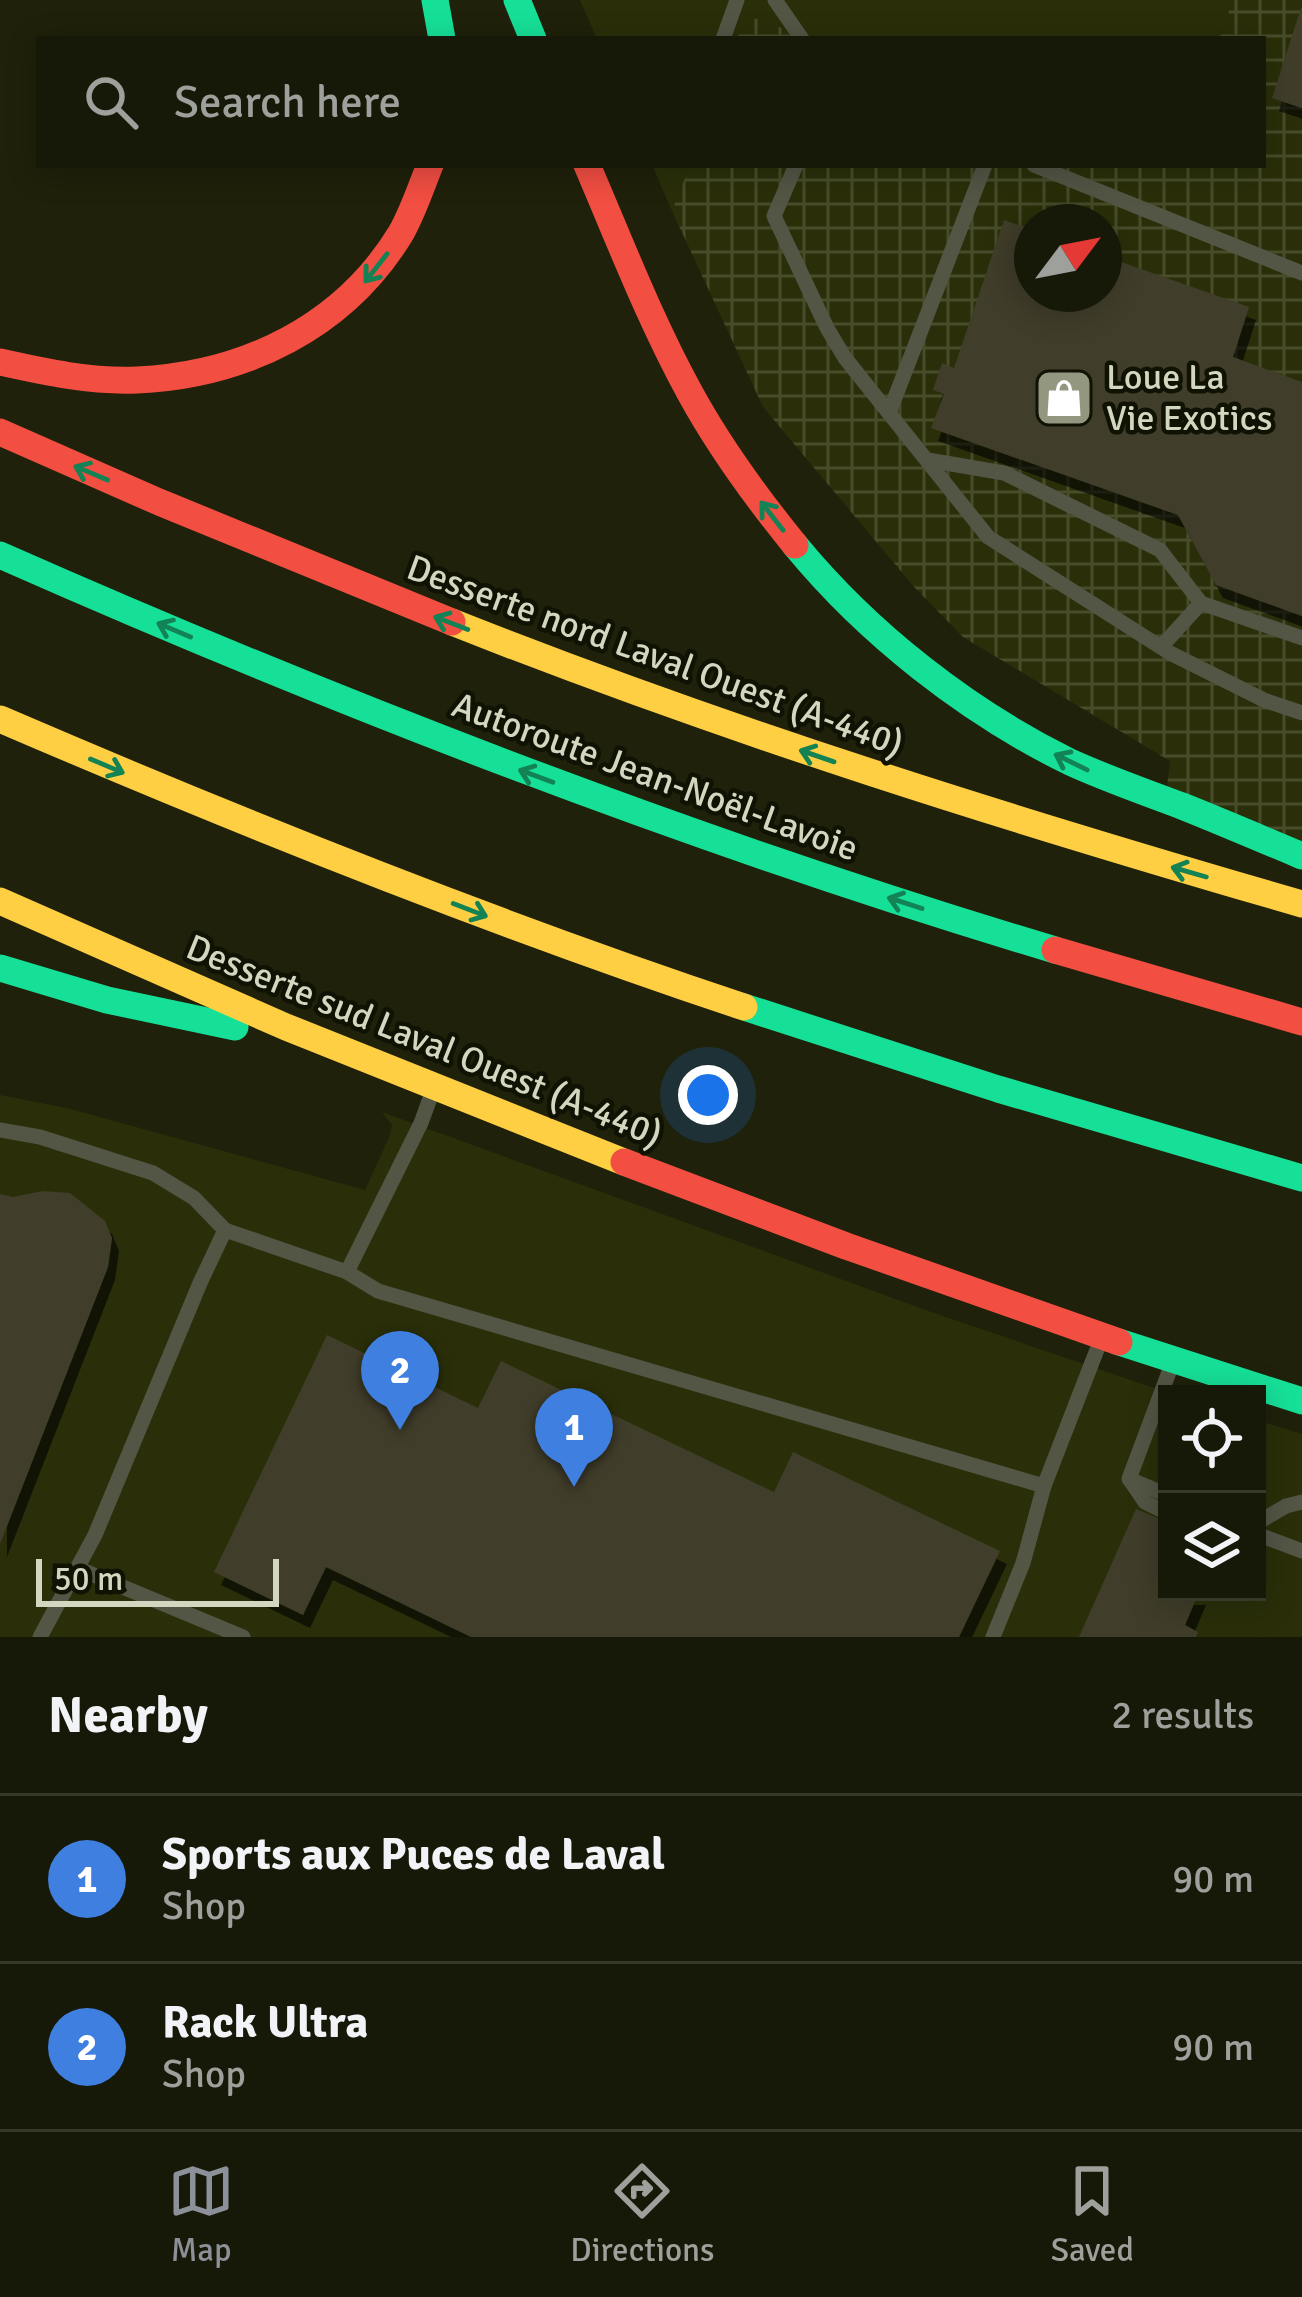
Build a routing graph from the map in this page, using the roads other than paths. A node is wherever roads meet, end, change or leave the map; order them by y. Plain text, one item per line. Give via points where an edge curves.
1 (434, 0) edge
2 (517, 0) edge
3 (737, 0) edge
4 (775, 0) edge
5 (441, 36) edge
6 (532, 36) edge
7 (723, 36) edge
8 (800, 36) edge
9 (429, 168) edge
10 (588, 168) edge
11 (795, 168) edge
12 (984, 168) edge
13 (1041, 168) edge
14 (1302, 273) edge
15 (0, 362) edge
16 (889, 413) junction
17 (0, 433) edge
18 (928, 460) junction
19 (0, 555) edge
20 (1201, 603) junction
21 (1302, 638) edge
22 (1161, 647) junction
23 (1302, 713) edge
24 (0, 719) edge
25 (1302, 856) edge
26 (0, 902) edge
27 (1302, 904) edge
28 (0, 968) edge
29 (1302, 1022) edge
30 (328, 1047) junction
31 (434, 1088) junction
32 (0, 1130) edge
33 (1302, 1178) edge
34 (225, 1230) junction
35 (347, 1272) junction
36 (1102, 1337) junction
37 (1173, 1361) junction
38 (1302, 1401) edge
39 (1129, 1479) junction
40 (1044, 1486) junction
41 (1162, 1493) edge
42 (1302, 1502) edge
43 (1158, 1509) edge
44 (1266, 1518) edge
45 (1266, 1537) edge
46 (1302, 1551) edge
47 (77, 1568) junction
48 (40, 1637) edge
49 (243, 1637) edge
50 (993, 1637) edge

1 - 5 main road
2 - 6 main road
3 - 7 lane
4 - 8 lane
9 -> 15 main road via 405,226 372,275 311,329 263,355 158,381 86,379
25 -> 10 main road via 1052,752 953,690 853,607 778,525 714,435
11 - 16 lane via 774,215 827,328
12 - 16 lane
13 - 14 lane
16 - 18 lane
27 -> 17 main road, Desserte nord Laval Ouest (A-440) via 910,786 590,676
18 - 20 lane via 1004,473 1160,550
18 - 22 lane via 988,536
29 -> 19 main road, Autoroute Jean-Noël-Lavoie via 942,916 650,818 404,726
20 - 21 lane
20 - 22 lane
22 - 23 lane
24 -> 33 main road via 334,859 616,963
26 - 30 main road, Desserte sud Laval Ouest (A-440)
28 - 30 main road via 107,1000
30 - 31 main road, Desserte sud Laval Ouest (A-440)
31 - 35 lane
31 - 36 main road, Desserte sud Laval Ouest (A-440)
32 - 34 lane via 153,1173
34 - 35 lane
34 - 47 lane
35 - 40 lane via 378,1291
36 - 37 main road, Desserte sud Laval Ouest (A-440)
36 - 40 lane
37 - 38 main road, Desserte sud Laval Ouest (A-440)
37 - 39 lane
39 - 41 lane
39 - 43 lane
40 - 50 lane
42 - 44 lane
45 - 46 lane
47 - 48 lane
47 - 49 lane

